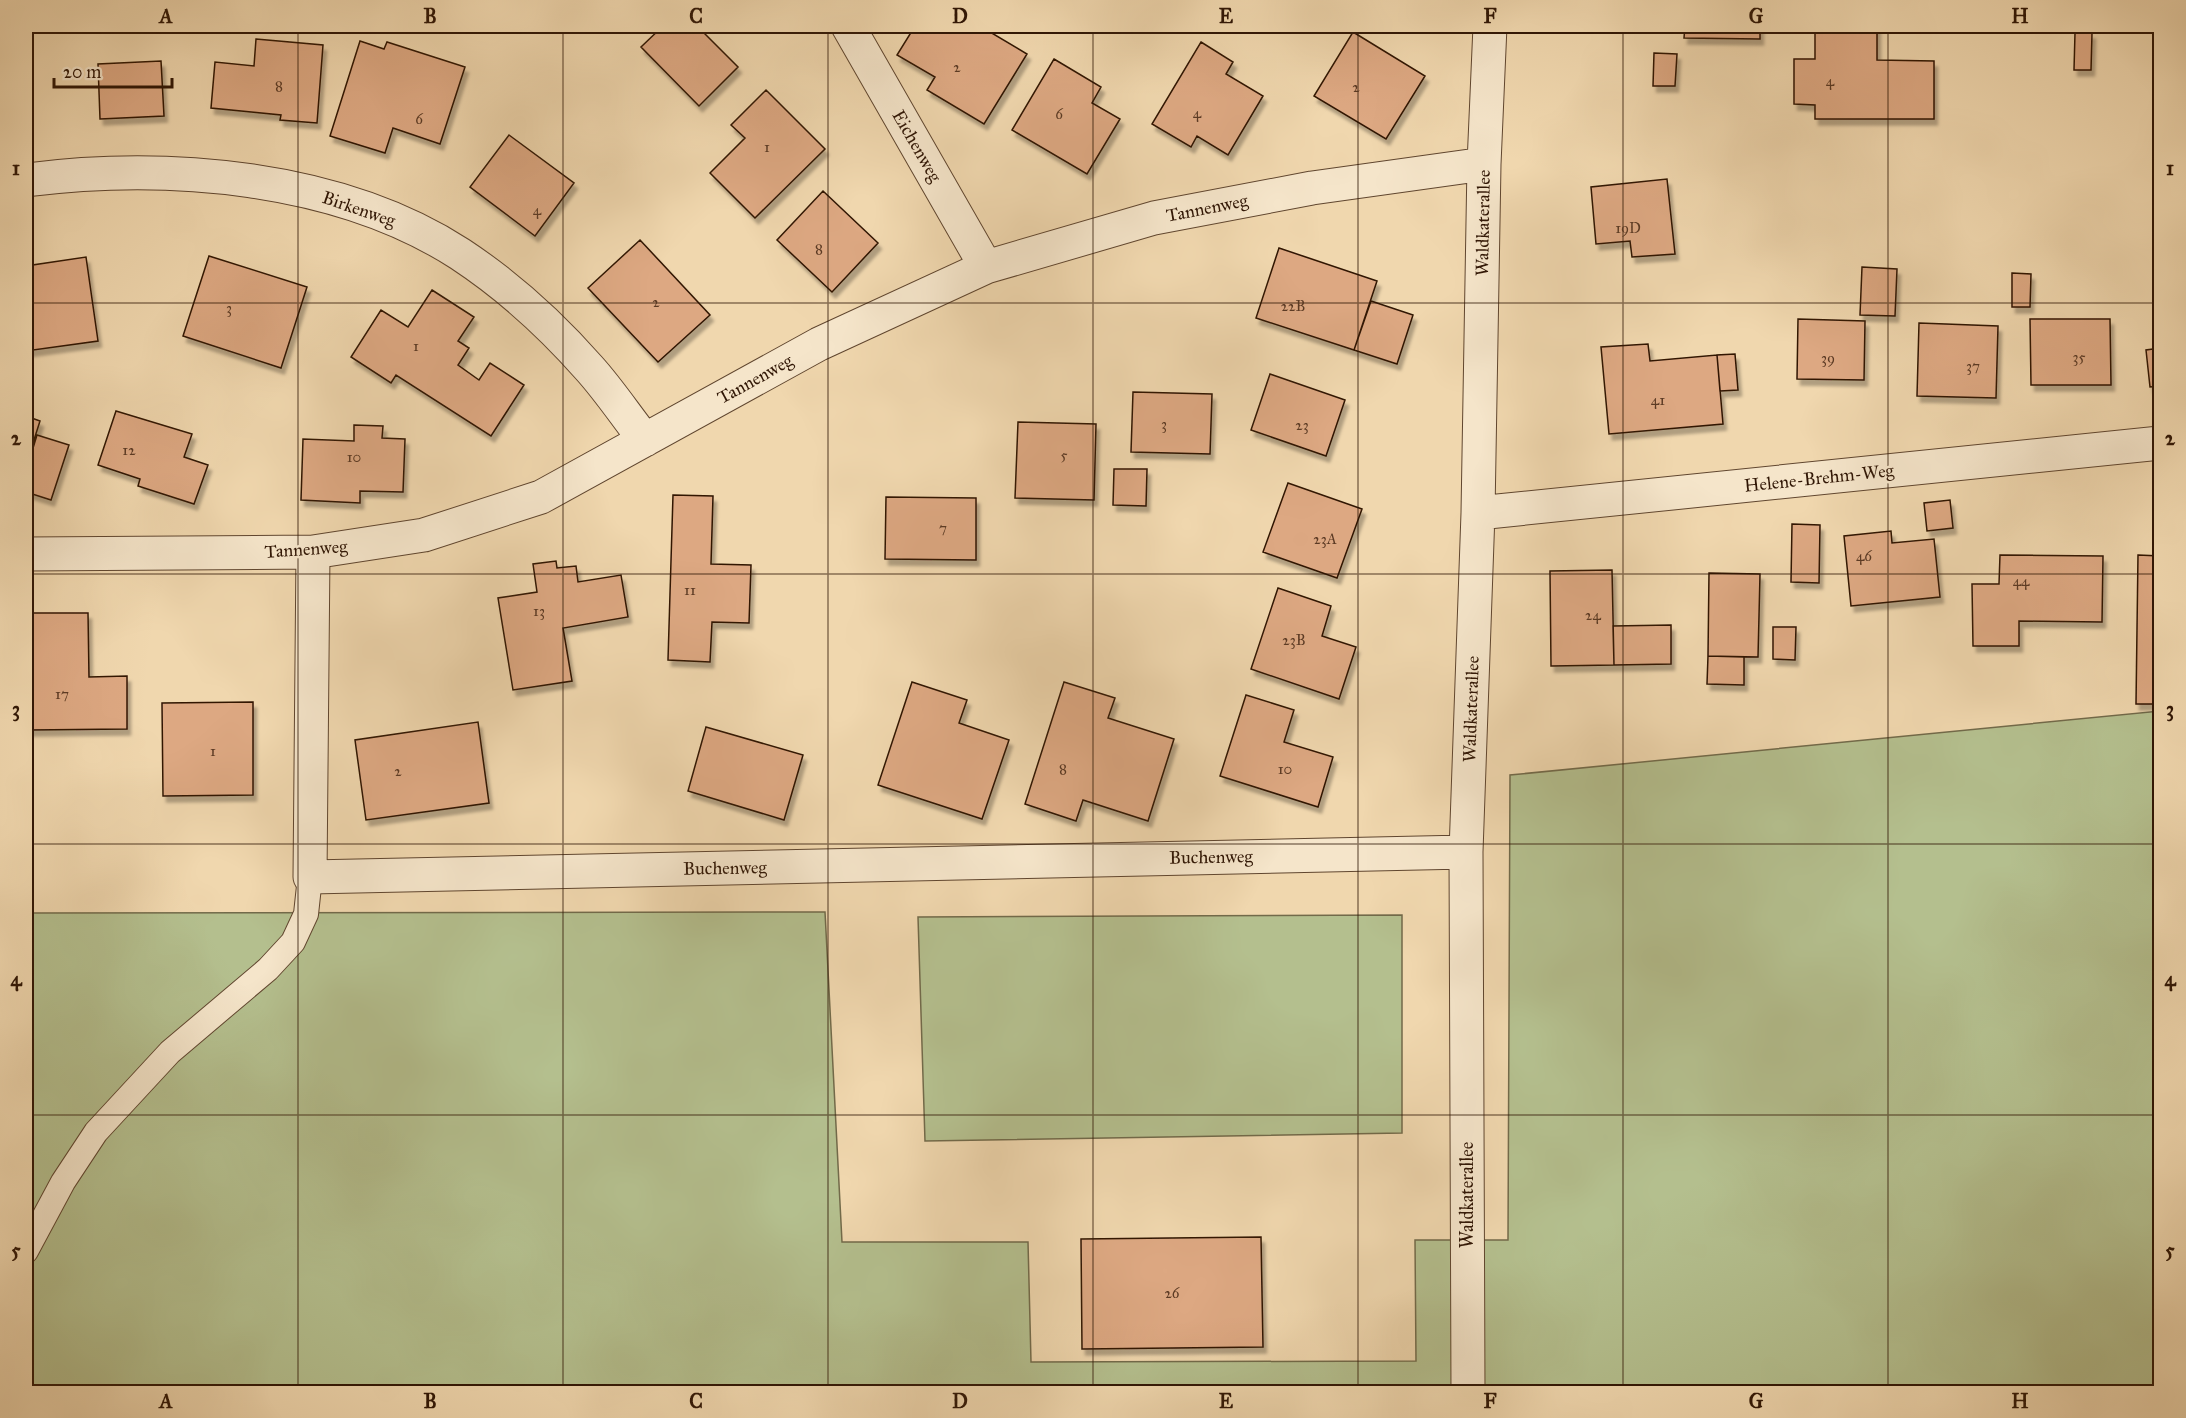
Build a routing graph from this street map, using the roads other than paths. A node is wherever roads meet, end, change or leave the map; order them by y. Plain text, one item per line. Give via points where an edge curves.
1 (848, 26) edge
2 (1490, 26) edge
3 (1484, 164) junction
4 (26, 180) edge
5 (986, 267) junction
6 (645, 440) junction
7 (2160, 443) edge
8 (1478, 513) junction
9 (313, 552) junction
10 (26, 554) edge
11 (1466, 852) junction
12 (310, 877) junction
13 (26, 1251) edge
14 (1468, 1392) edge

1 - 5 street, Eichenweg
2 - 3 street, Waldkaterallee
3 - 5 street, Tannenweg via 1312,188 1154,218
3 - 8 street, Waldkaterallee
4 - 6 street, Birkenweg via 86,172 175,172 285,185 387,216 459,254 528,308 589,368
5 - 6 street, Tannenweg via 819,344
6 - 9 street, Tannenweg via 541,497 424,535
7 - 8 street, Helene-Brehm-Weg
8 - 11 street, Waldkaterallee
9 - 10 street, Tannenweg
9 - 12 street
11 - 12 street, Buchenweg
11 - 14 street, Waldkaterallee
12 - 13 lane via 306,914 294,942 170,1052 96,1132 63,1182

